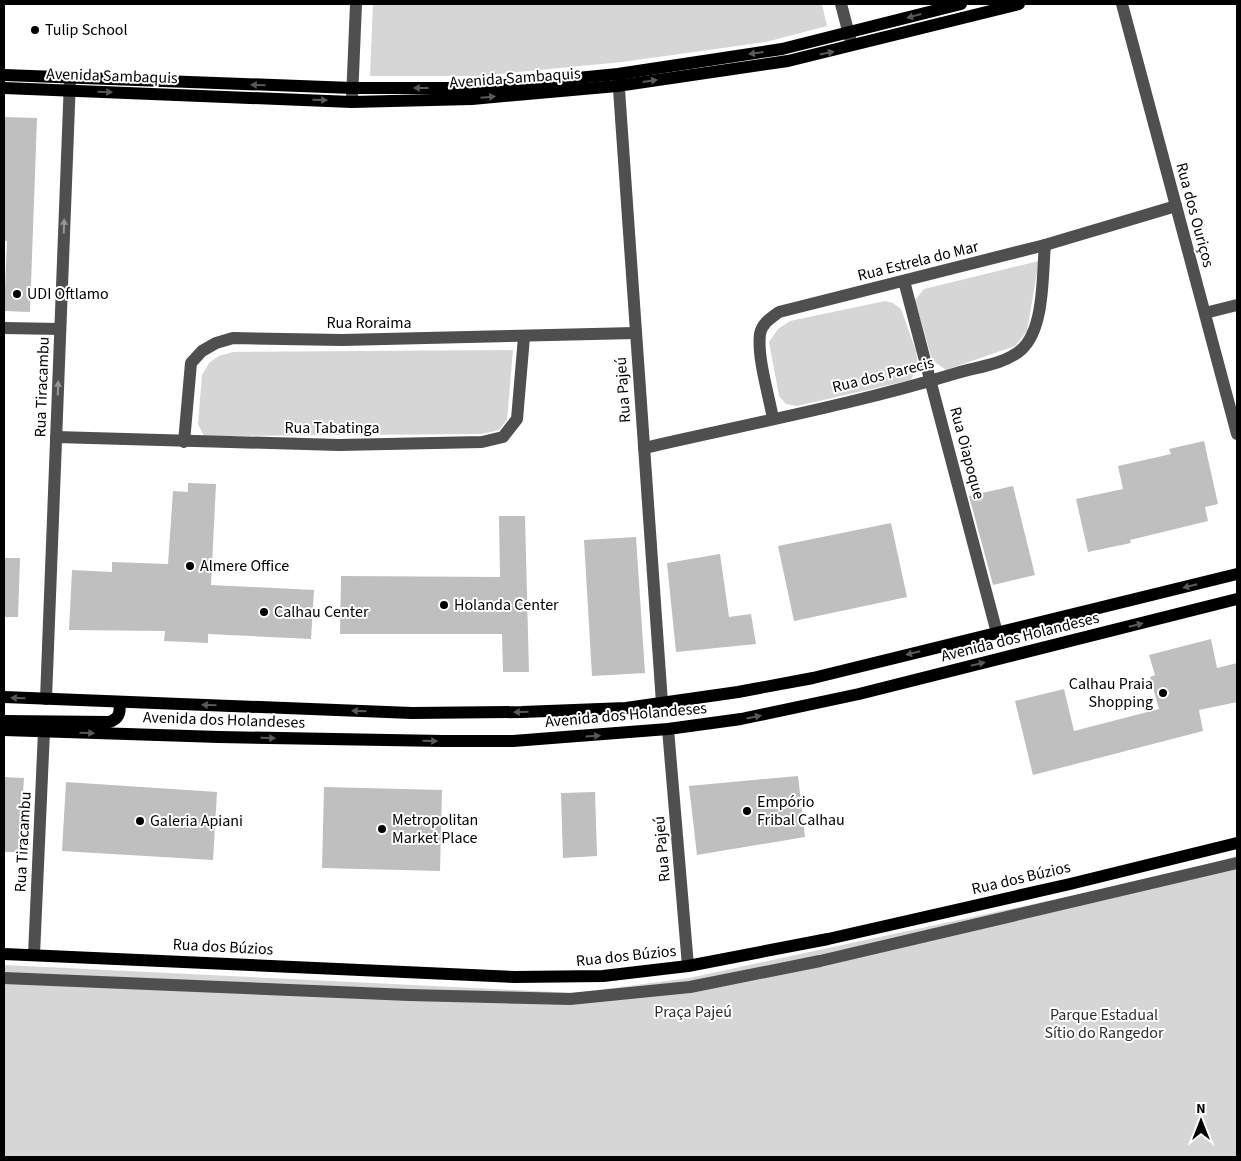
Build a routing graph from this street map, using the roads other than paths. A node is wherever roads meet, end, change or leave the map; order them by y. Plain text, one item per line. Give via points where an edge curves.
1 (356, 4) edge
2 (841, 4) edge
3 (962, 4) edge
4 (1020, 4) edge
5 (1122, 4) edge
6 (849, 33) junction
7 (852, 47) junction
8 (4, 74) edge
9 (70, 77) junction
10 (618, 80) junction
11 (4, 88) edge
12 (352, 88) junction
13 (69, 91) junction
14 (352, 102) junction
15 (1176, 206) junction
16 (1045, 245) junction
17 (904, 281) junction
18 (1237, 305) edge
19 (1205, 313) junction
20 (4, 328) edge
21 (60, 330) junction
22 (635, 334) junction
23 (524, 337) junction
24 (931, 381) junction
25 (773, 419) junction
26 (1237, 434) edge
27 (56, 437) junction
28 (184, 442) junction
29 (644, 448) junction
30 (1237, 574) edge
31 (1237, 600) edge
32 (997, 633) junction
33 (4, 697) edge
34 (46, 699) junction
35 (120, 702) junction
36 (662, 703) junction
37 (4, 721) edge
38 (668, 729) junction
39 (4, 730) edge
40 (44, 731) junction
41 (1237, 843) edge
42 (1237, 863) edge
43 (4, 954) edge
44 (34, 955) junction
45 (688, 966) junction
46 (4, 978) edge

1 - 12 street
2 - 6 street
3 -> 6 main road, Avenida Sambaquis
4 - 7 main road, Avenida Sambaquis
5 - 15 street, Rua dos Ouriços
6 - 7 street
6 -> 10 main road, Avenida Sambaquis
10 -> 7 main road, Avenida Sambaquis via 788,61
8 - 9 main road, Avenida Sambaquis
12 -> 9 main road, Avenida Sambaquis
9 - 13 street, Rua Tiracambu
10 -> 12 main road, Avenida Sambaquis via 476,88
14 -> 10 main road, Avenida Sambaquis via 472,98
10 - 22 street, Rua Pajeú
11 - 13 main road, Avenida Sambaquis
12 - 14 street
13 -> 14 main road, Avenida Sambaquis
21 -> 13 street, Rua Tiracambu
15 - 16 street, Rua Estrela do Mar
15 - 19 street, Rua dos Ouriços
16 - 17 street, Rua Estrela do Mar
16 - 24 street, Rua dos Parecis via 1038,319 1031,338 1020,350 1004,359
17 - 24 street, Rua Oiapoque
17 - 25 street, Rua Estrela do Mar via 780,312 766,321 760,334 761,352
18 - 19 street
19 - 26 street, Rua dos Ouriços
20 - 21 street
27 -> 21 street, Rua Tiracambu
22 - 23 street, Rua Roraima
22 - 29 street, Rua Pajeú
23 - 28 street, Rua Roraima via 233,338 216,343 191,363
23 - 28 street, Rua Tabatinga via 517,419 503,437 482,442 358,444
24 - 25 street, Rua dos Parecis
24 - 32 street, Rua Oiapoque
25 - 29 street, Rua dos Parecis
27 - 28 street, Rua Tabatinga
27 - 34 street, Rua Tiracambu
29 - 36 street, Rua Pajeú
30 -> 32 main road, Avenida dos Holandeses
38 -> 31 main road, Avenida dos Holandeses via 741,719 859,694
32 -> 36 main road, Avenida dos Holandeses via 812,678
34 -> 33 main road, Avenida dos Holandeses
34 - 35 main road, Avenida dos Holandeses
36 -> 35 main road, Avenida dos Holandeses via 626,708 412,713
35 - 37 main road via 119,715 109,722
40 -> 38 main road, Avenida dos Holandeses via 228,738 513,741
38 - 45 street, Rua Pajeú
39 - 40 main road, Avenida dos Holandeses
40 - 44 street, Rua Tiracambu
41 - 45 main road, Rua dos Búzios via 828,939
42 - 46 street via 820,962 690,987 570,999 409,996
43 - 44 main road, Rua dos Búzios
44 - 45 main road, Rua dos Búzios via 561,978 620,975

